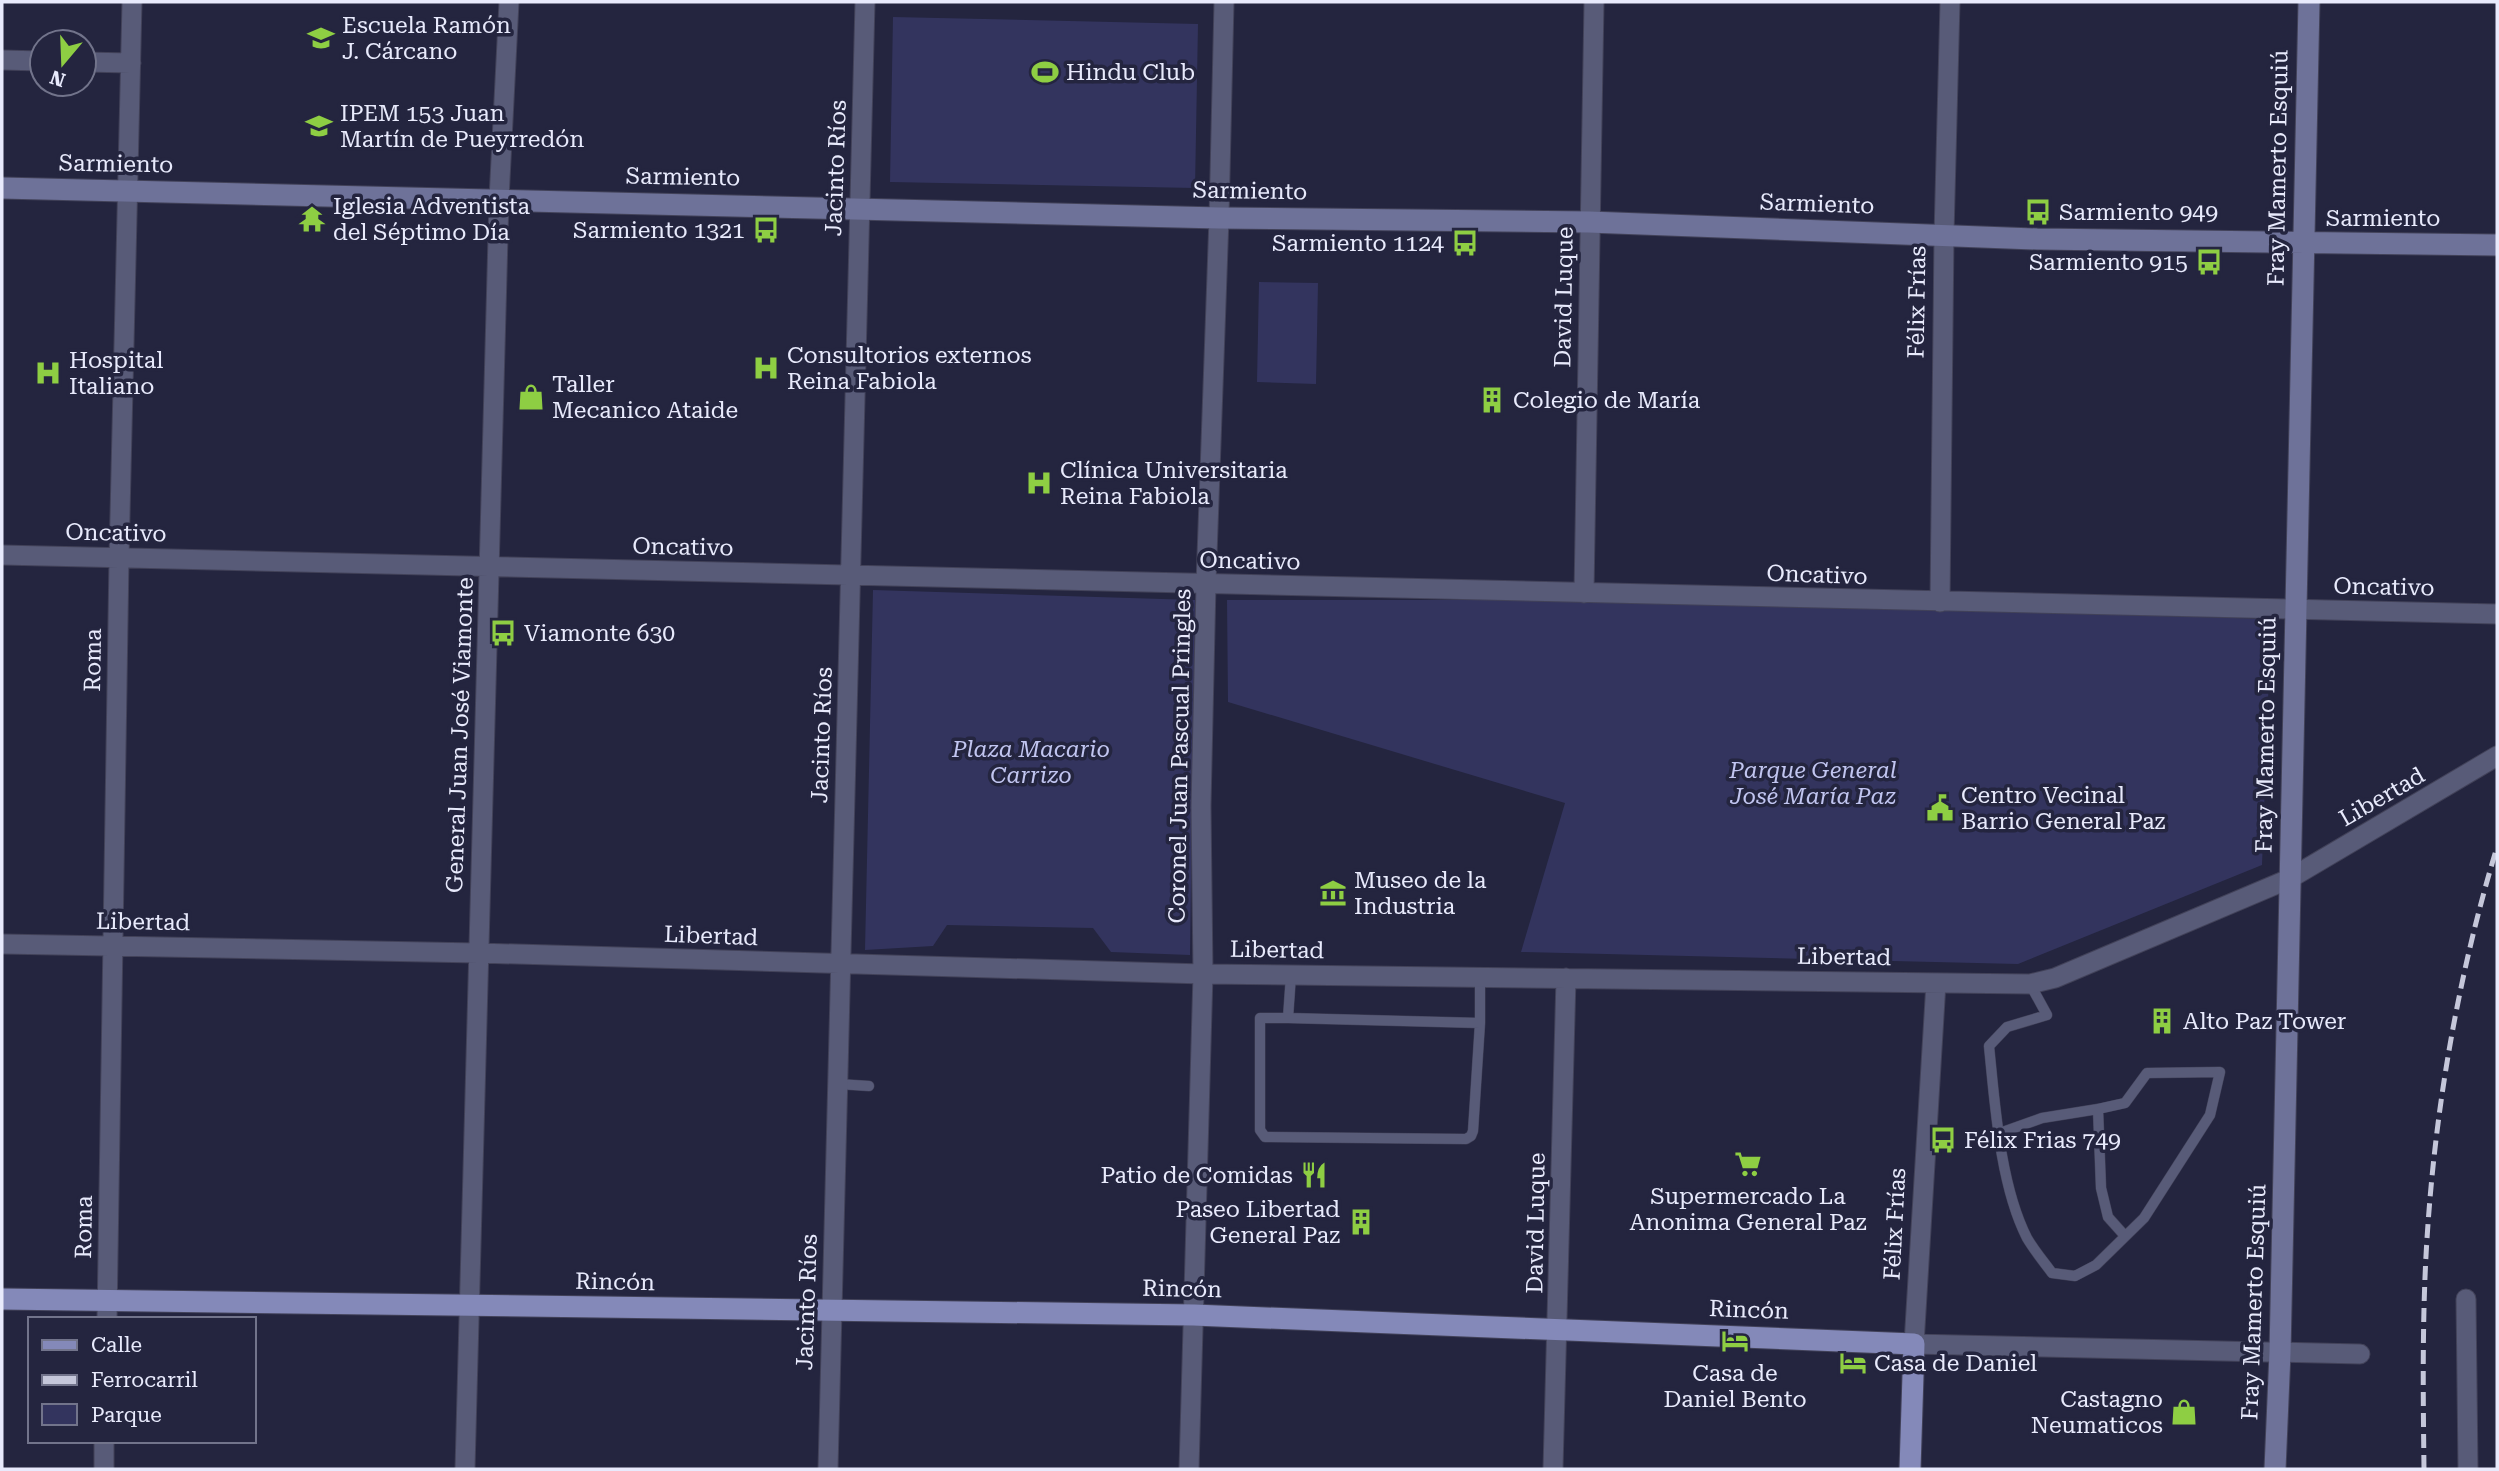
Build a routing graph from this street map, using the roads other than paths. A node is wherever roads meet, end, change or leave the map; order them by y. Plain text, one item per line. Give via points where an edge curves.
1 (132, 2) edge
2 (509, 2) edge
3 (865, 2) edge
4 (1224, 2) edge
5 (1594, 2) edge
6 (1950, 2) edge
7 (2309, 2) edge
8 (2, 60) edge
9 (28, 61) edge
10 (98, 62) edge
11 (131, 63) junction
12 (2, 188) edge
13 (128, 191) junction
14 (499, 199) junction
15 (860, 208) junction
16 (1219, 218) junction
17 (1589, 222) junction
18 (1944, 235) junction
19 (2302, 244) junction
20 (2497, 245) edge
21 (2, 555) edge
22 (119, 558) junction
23 (490, 566) junction
24 (850, 576) junction
25 (1206, 584) junction
26 (1584, 593) junction
27 (1940, 602) junction
28 (2295, 609) junction
29 (2497, 614) edge
30 (2497, 756) edge
31 (2289, 879) junction
32 (2, 944) edge
33 (113, 946) junction
34 (478, 953) junction
35 (840, 965) junction
36 (1203, 974) junction
37 (1291, 975) junction
38 (1480, 977) junction
39 (1566, 978) junction
40 (1936, 983) junction
41 (2030, 984) junction
42 (1288, 1018) junction
43 (1480, 1023) junction
44 (838, 1084) junction
45 (869, 1086) dead end
46 (2098, 1109) junction
47 (2000, 1133) junction
48 (2125, 1236) junction
49 (2, 1299) edge
50 (2466, 1299) dead end
51 (469, 1306) junction
52 (107, 1310) edge
53 (832, 1311) junction
54 (1194, 1315) junction
55 (1558, 1329) junction
56 (1914, 1344) junction
57 (2280, 1353) junction
58 (2360, 1354) dead end
59 (104, 1443) edge
60 (104, 1469) edge
61 (465, 1469) edge
62 (828, 1469) edge
63 (1189, 1469) edge
64 (1553, 1469) edge
65 (1910, 1469) edge
66 (2275, 1469) edge
67 (2468, 1469) edge

1 - 11 street, Roma
2 - 14 street, General Juan José Viamonte
3 - 15 street, Jacinto Ríos
4 - 16 street, Coronel Juan Pascual Pringles
5 - 17 street, David Luque
6 - 18 street, Félix Frías
7 - 19 main road, Fray Mamerto Esquiú
8 - 9 street
10 - 11 street
11 - 13 street, Roma
12 - 13 main road, Sarmiento
13 - 14 main road, Sarmiento
13 - 22 street, Roma
14 - 15 main road, Sarmiento
14 - 23 street, General Juan José Viamonte
15 - 16 main road, Sarmiento
15 - 24 street, Jacinto Ríos
16 - 17 main road, Sarmiento
16 - 25 street, Coronel Juan Pascual Pringles
17 - 18 main road, Sarmiento
17 - 26 street, David Luque
18 - 19 main road, Sarmiento
18 - 27 street, Félix Frías
19 - 20 main road, Sarmiento
19 - 28 main road, Fray Mamerto Esquiú
21 - 22 street, Oncativo
22 - 23 street, Oncativo
22 - 33 street, Roma
23 - 24 street, Oncativo
23 - 34 street, General Juan José Viamonte
24 - 25 street, Oncativo
24 - 35 street, Jacinto Ríos
25 - 26 street, Oncativo
25 - 36 street, Coronel Juan Pascual Pringles
26 - 27 street, Oncativo
27 - 28 street, Oncativo
28 - 29 street, Oncativo
28 - 31 main road, Fray Mamerto Esquiú
30 - 31 street, Libertad
31 - 41 street, Libertad
31 - 57 main road, Fray Mamerto Esquiú
32 - 33 street, Libertad
33 - 34 street, Libertad
33 - 52 street, Roma
34 - 35 street, Libertad
34 - 51 street, General Juan José Viamonte
35 - 36 street, Libertad
35 - 44 street, Jacinto Ríos
36 - 37 street, Libertad
36 - 54 street, Coronel Juan Pascual Pringles
37 - 38 street, Libertad
37 - 42 lane
38 - 39 street, Libertad
38 - 43 lane
39 - 40 street, Libertad
39 - 55 street, David Luque
40 - 41 street, Libertad
40 - 56 street, Félix Frías
41 - 47 lane via 2047,1015 2007,1027 1989,1046
42 - 43 lane
42 - 43 lane via 1260,1018 1260,1130 1265,1137 1466,1139 1474,1131
44 - 45 lane
44 - 53 street, Jacinto Ríos
46 - 47 lane via 2042,1118
46 - 48 lane via 2101,1188 2108,1217
46 - 48 lane via 2125,1103 2147,1073 2220,1072 2210,1115 2144,1218
47 - 48 lane via 2010,1196 2027,1238 2052,1273 2075,1276 2096,1265
49 - 52 main road, Rincón
50 - 67 street
51 - 52 main road, Rincón
51 - 53 main road, Rincón
51 - 61 street, General Juan José Viamonte
53 - 54 main road, Rincón
53 - 62 street, Jacinto Ríos
54 - 55 main road, Rincón
54 - 63 street, Coronel Juan Pascual Pringles
55 - 56 main road, Rincón
55 - 64 street, David Luque
56 - 57 street, Rincón
56 - 65 main road, Félix Frías
57 - 58 street, Rincón
57 - 66 main road, Fray Mamerto Esquiú
59 - 60 street

